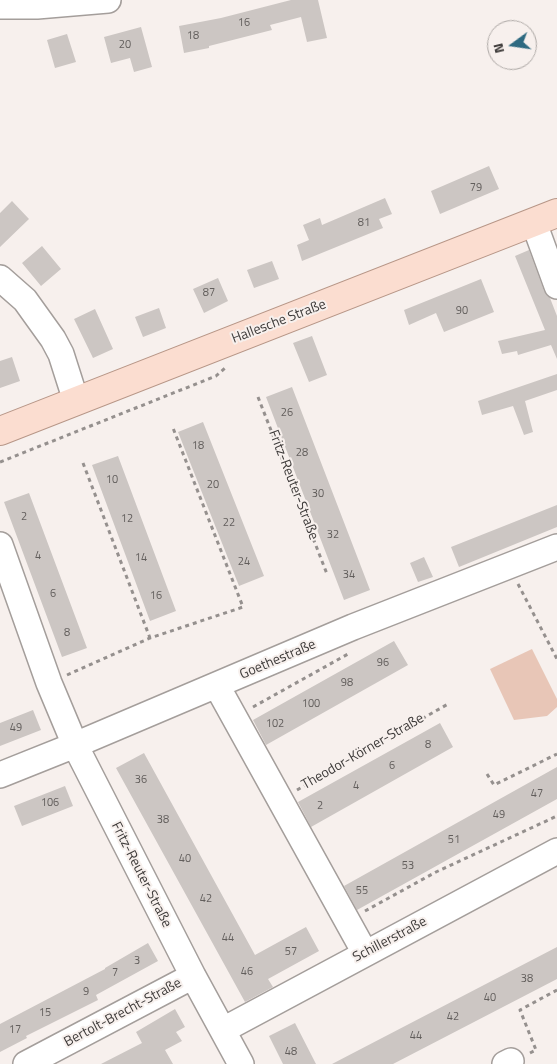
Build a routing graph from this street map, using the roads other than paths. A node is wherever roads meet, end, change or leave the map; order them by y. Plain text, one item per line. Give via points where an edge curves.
1 (108, 0) edge
2 (0, 6) edge
3 (545, 218) edge
4 (0, 278) edge
5 (557, 286) edge
6 (76, 401) junction
7 (0, 431) edge
8 (0, 545) edge
9 (557, 547) edge
10 (216, 686) junction
11 (75, 745) junction
12 (0, 775) edge
13 (557, 851) edge
14 (365, 953) junction
15 (192, 976) junction
16 (223, 1030) junction
17 (26, 1064) edge
18 (242, 1064) edge

1 - 2 street
3 - 5 street
3 - 6 main road, Hallesche Straße
4 - 6 street via 25,300 53,339
6 - 7 main road, Hallesche Straße
8 - 11 street, Fritz-Reuter-Straße via 49,683
9 - 10 street, Goethestraße
10 - 11 street, Goethestraße
10 - 14 street
11 - 12 street, Goethestraße
11 - 15 street, Fritz-Reuter-Straße
13 - 14 street, Schillerstraße
14 - 16 street, Schillerstraße
15 - 16 street, Fritz-Reuter-Straße
15 - 17 street, Bertolt-Brecht-Straße
16 - 18 street, Fritz-Reuter-Straße

